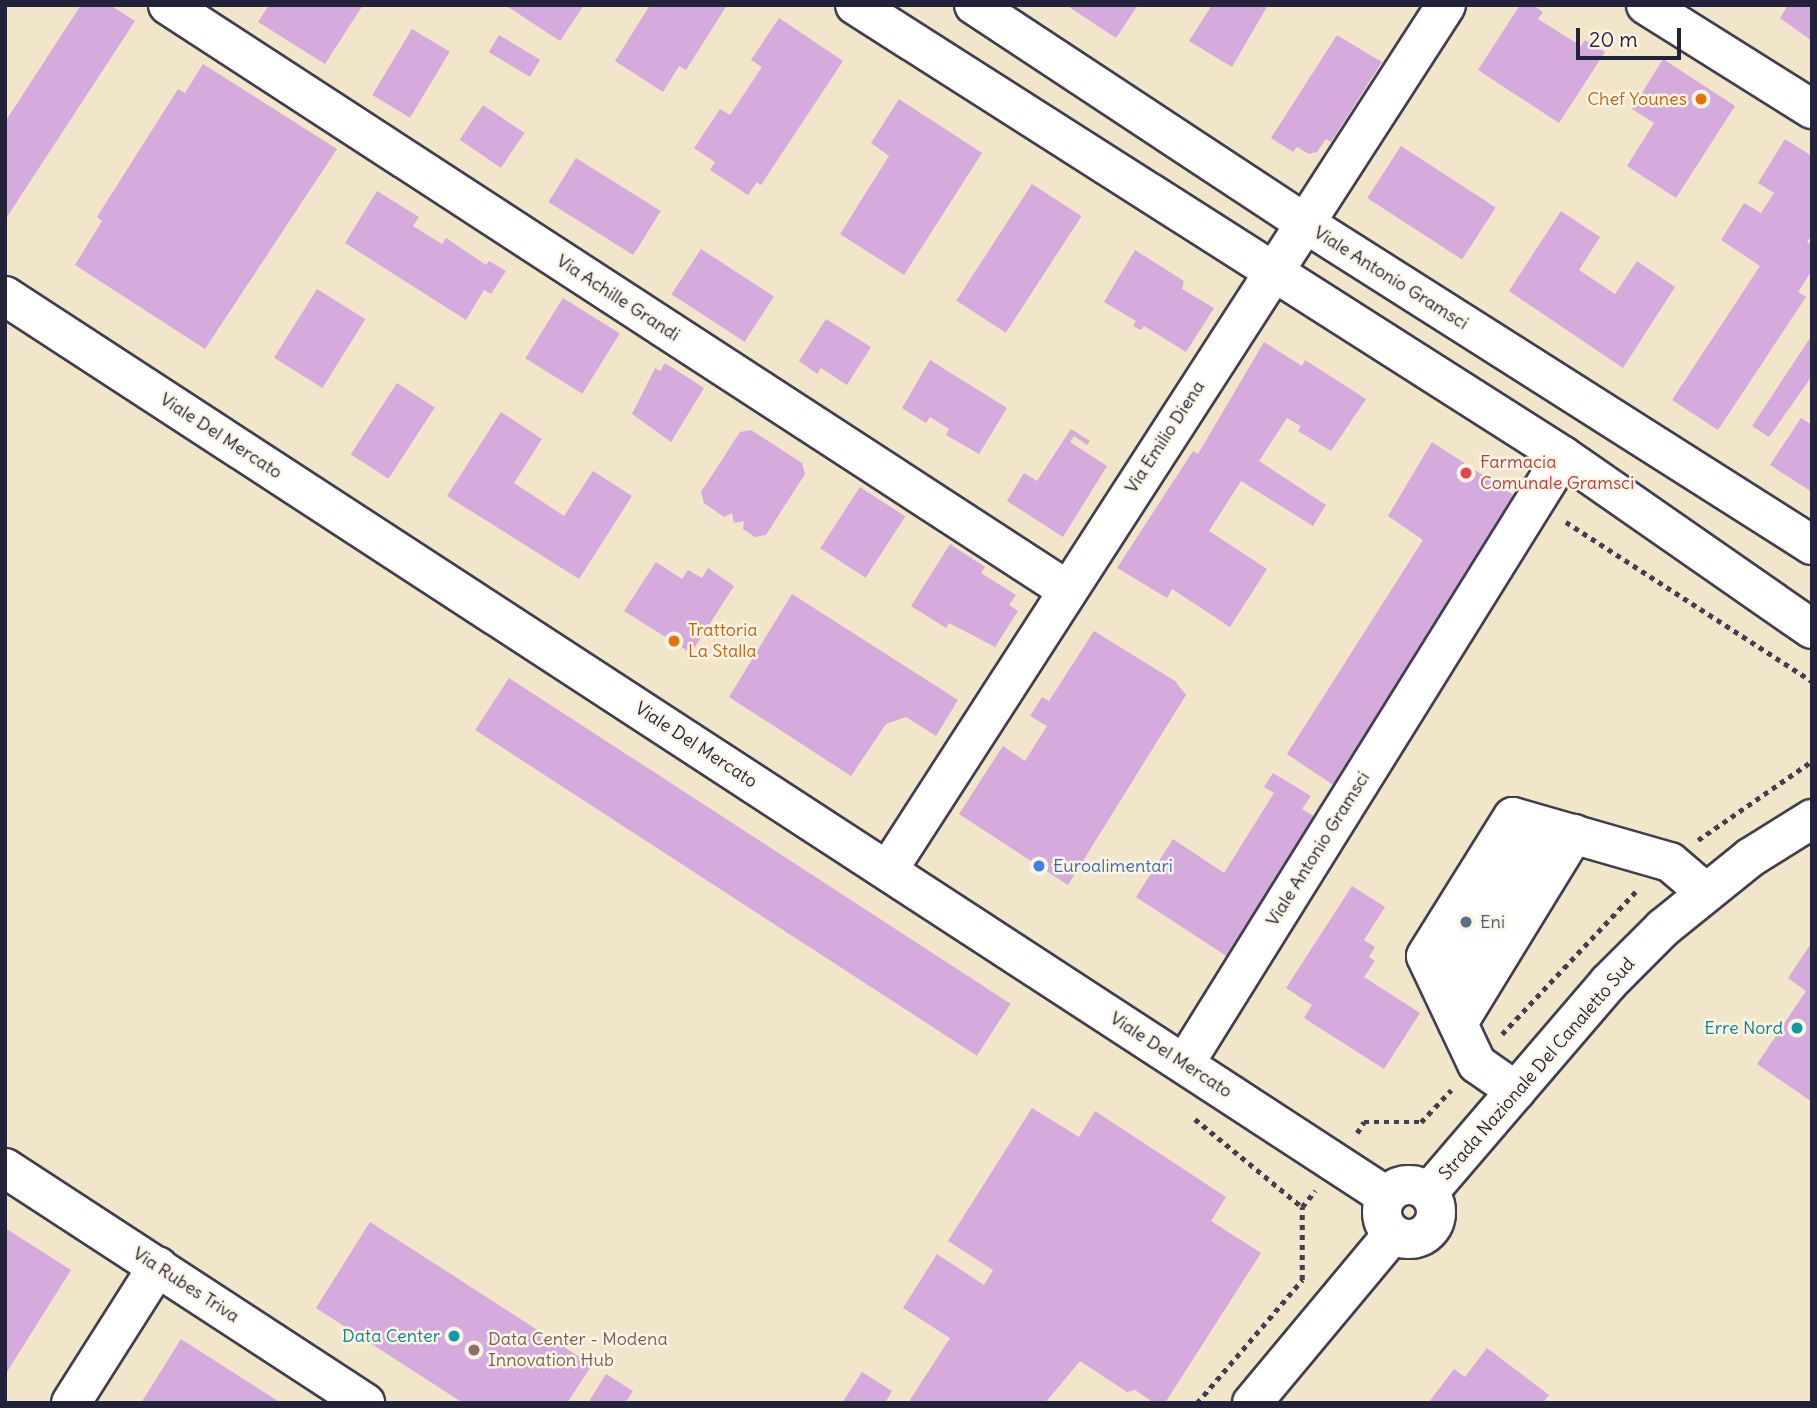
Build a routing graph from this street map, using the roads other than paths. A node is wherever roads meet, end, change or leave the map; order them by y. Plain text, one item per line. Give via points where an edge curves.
1 (168, 5) edge
2 (855, 5) edge
3 (974, 5) edge
4 (1446, 5) edge
5 (1646, 5) edge
6 (1812, 109) edge
7 (1303, 222) junction
8 (1270, 273) junction
9 (5, 296) edge
10 (1563, 456) junction
11 (1812, 545) edge
12 (1067, 590) junction
13 (1812, 629) edge
14 (1812, 819) edge
15 (1559, 830) junction
16 (888, 870) junction
17 (1705, 892) junction
18 (1450, 1007) junction
19 (1185, 1063) junction
20 (1516, 1091) junction
21 (5, 1168) edge
22 (1429, 1192) junction
23 (1386, 1196) junction
24 (1393, 1234) junction
25 (158, 1266) junction
26 (71, 1403) edge
27 (365, 1403) edge
28 (1252, 1403) edge

1 - 12 street, Via Achille Grandi
2 - 8 street
3 - 7 street, Viale Antonio Gramsci
4 - 7 street, Via Emilio Diena
5 - 6 street
7 - 8 street, Via Emilio Diena
7 - 11 street, Viale Antonio Gramsci
8 - 10 street
8 - 12 street, Via Emilio Diena
9 - 16 street, Viale Del Mercato
10 - 13 street
10 - 19 street, Viale Antonio Gramsci
12 - 16 street, Via Emilio Diena
14 - 17 street, Strada Nazionale Del Canaletto Sud
15 - 17 street via 1670,862
15 - 18 street
15 - 18 street via 1513,817 1426,956
16 - 19 street, Viale Del Mercato
17 - 20 street, Strada Nazionale Del Canaletto Sud via 1608,983
18 - 20 street via 1477,1064
19 - 23 street, Viale Del Mercato
20 - 22 street, Strada Nazionale Del Canaletto Sud
21 - 25 street, Via Rubes Triva
22 - 23 street via 1412,1184
22 - 24 street via 1436,1217 1427,1233 1410,1239
23 - 24 street via 1382,1216
24 - 28 street
25 - 26 street
25 - 27 street, Via Rubes Triva

